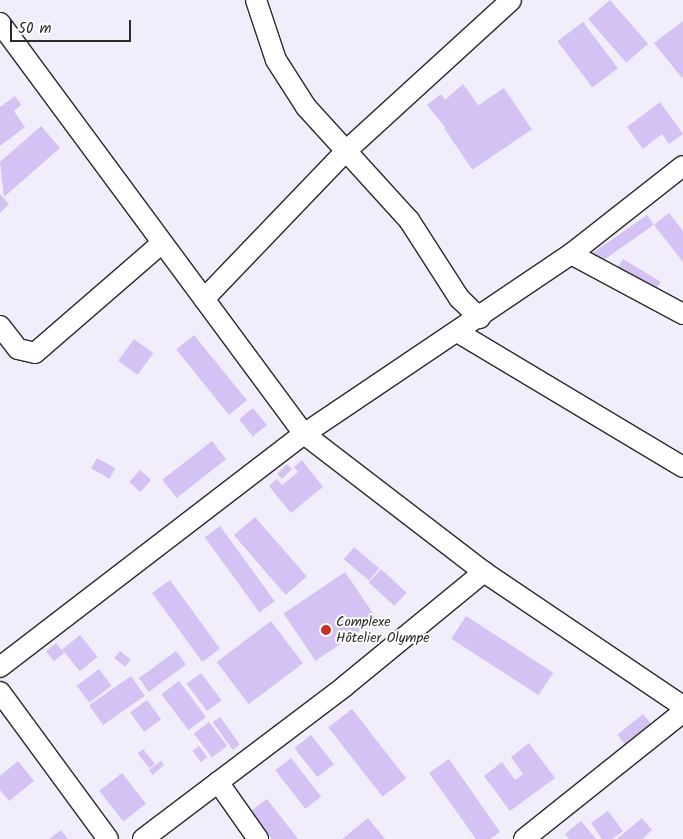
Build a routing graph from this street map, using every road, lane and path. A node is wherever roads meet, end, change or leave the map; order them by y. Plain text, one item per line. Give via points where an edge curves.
1 (256, 0) edge
2 (511, 0) edge
3 (0, 23) edge
4 (347, 150) junction
5 (680, 174) edge
6 (162, 243) junction
7 (570, 254) junction
8 (204, 299) junction
9 (683, 314) edge
10 (480, 318) junction
11 (0, 326) edge
12 (459, 333) junction
13 (304, 434) junction
14 (683, 467) edge
15 (484, 572) junction
16 (0, 667) edge
17 (0, 692) edge
18 (683, 706) edge
19 (683, 712) edge
20 (218, 782) junction
21 (108, 839) edge
22 (143, 839) edge
23 (258, 839) edge
24 (524, 839) edge

1 - 4 street via 276,60 306,107
2 - 4 street
3 - 6 street
4 - 8 street
4 - 10 street via 409,220 460,298
5 - 7 street
6 - 8 street
6 - 11 street via 35,353 18,349
7 - 9 street
7 - 10 street
8 - 13 street
10 - 12 street
12 - 13 street
12 - 14 street
13 - 15 street
13 - 16 street
15 - 18 street
15 - 20 street
17 - 21 street
19 - 24 street
20 - 22 street
20 - 23 street

